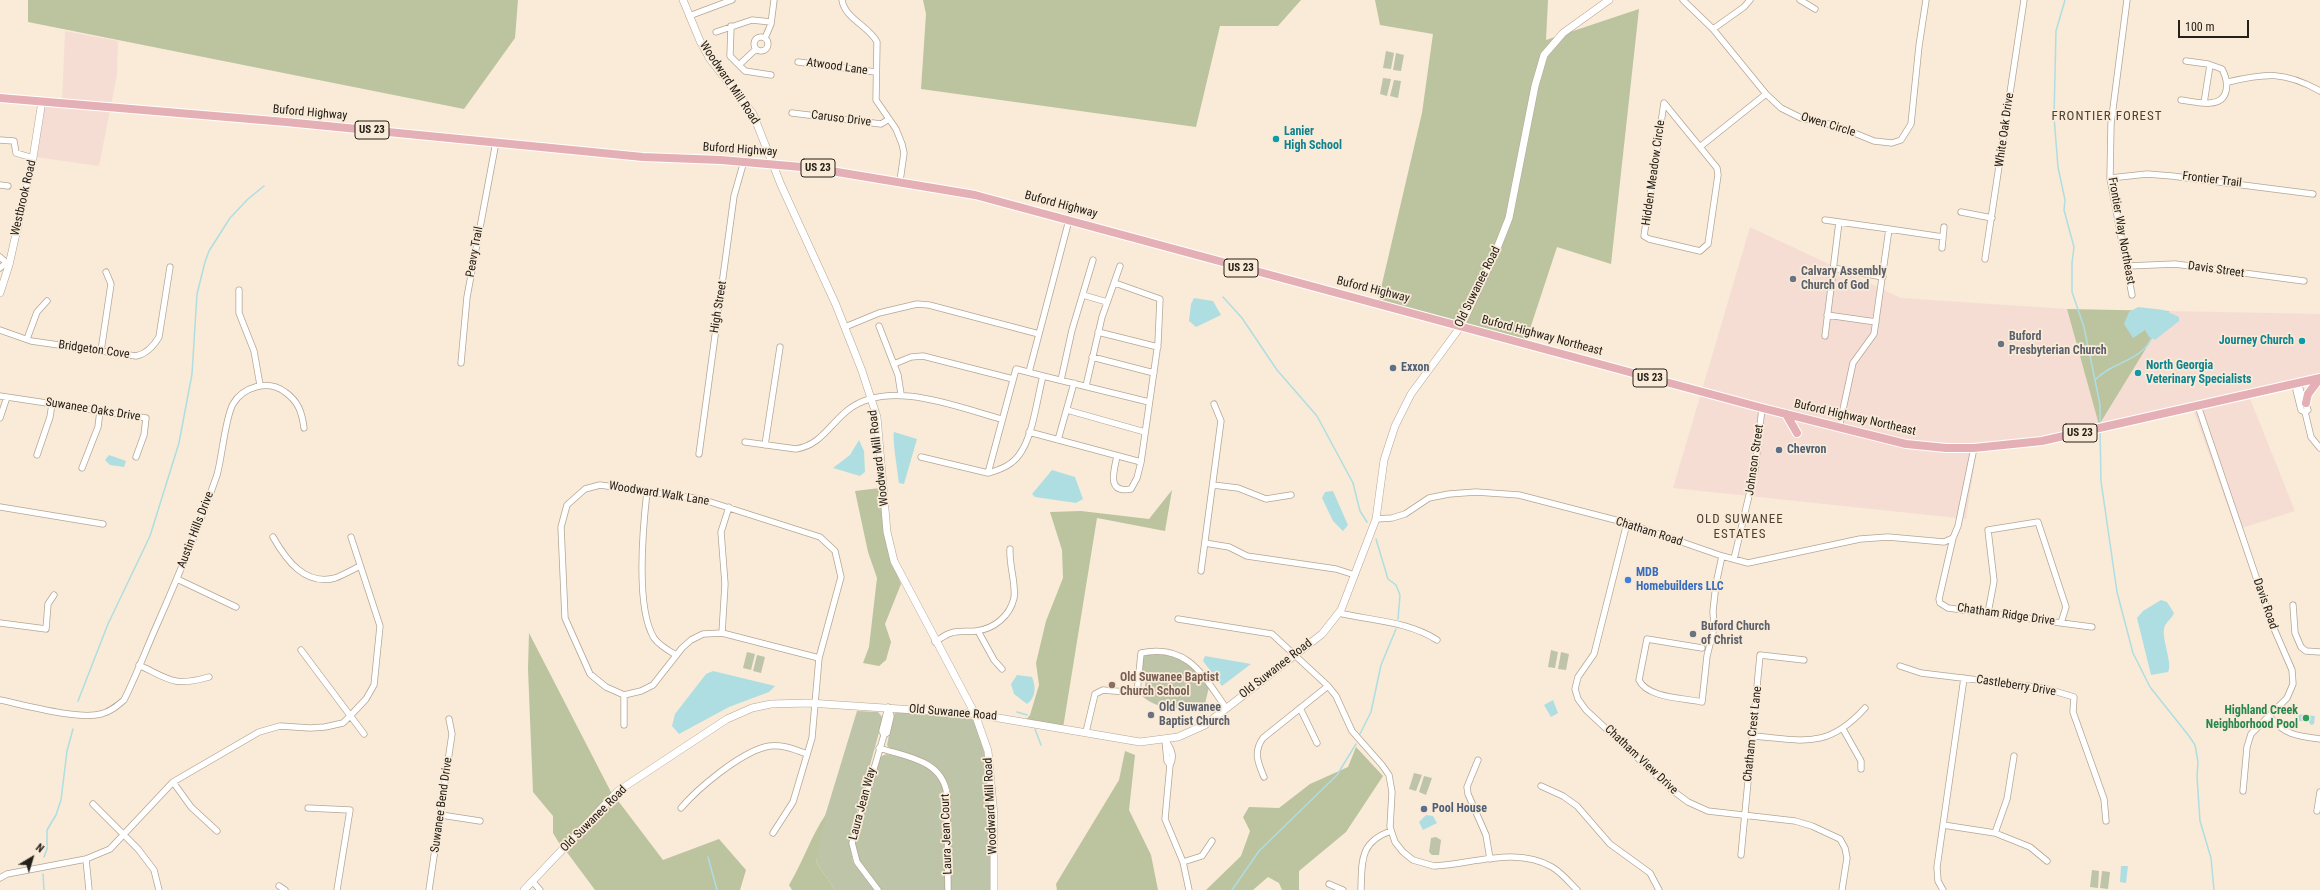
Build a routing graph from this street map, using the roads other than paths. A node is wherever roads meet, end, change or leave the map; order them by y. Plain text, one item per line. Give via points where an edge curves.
1 (683, 0) edge
2 (732, 0) edge
3 (774, 0) edge
4 (842, 0) edge
5 (1608, 0) edge
6 (1683, 0) edge
7 (1750, 0) edge
8 (1800, 0) edge
9 (1926, 0) edge
10 (2024, 0) edge
11 (2127, 0) edge
12 (1815, 9) dead end
13 (689, 16) junction
14 (771, 22) junction
15 (731, 26) junction
16 (1713, 29) junction
17 (716, 32) dead end
18 (765, 38) junction
19 (756, 49) junction
20 (798, 62) dead end
21 (2186, 62) dead end
22 (739, 65) junction
23 (2210, 65) junction
24 (876, 72) junction
25 (772, 75) dead end
26 (2228, 82) junction
27 (2320, 91) edge
28 (1766, 94) junction
29 (0, 98) edge
30 (2182, 100) dead end
31 (42, 101) junction
32 (2204, 103) junction
33 (792, 113) dead end
34 (889, 119) junction
35 (0, 140) edge
36 (496, 142) junction
37 (1701, 146) junction
38 (33, 158) junction
39 (744, 161) junction
40 (772, 164) junction
41 (2110, 178) junction
42 (900, 181) junction
43 (0, 185) edge
44 (8, 186) dead end
45 (2313, 194) dead end
46 (1961, 212) dead end
47 (1992, 218) junction
48 (1069, 220) junction
49 (1825, 220) dead end
50 (1839, 222) junction
51 (1944, 226) dead end
52 (1889, 229) junction
53 (1943, 237) junction
54 (1942, 248) dead end
55 (0, 257) edge
56 (1986, 259) dead end
57 (1093, 260) dead end
58 (8, 264) junction
59 (1120, 266) dead end
60 (2128, 266) junction
61 (170, 267) dead end
62 (0, 268) edge
63 (1833, 268) junction
64 (106, 272) dead end
65 (1883, 277) junction
66 (2304, 281) dead end
67 (1115, 283) junction
68 (239, 290) dead end
69 (0, 293) edge
70 (2132, 294) dead end
71 (1083, 295) junction
72 (47, 301) dead end
73 (1107, 302) junction
74 (1827, 315) junction
75 (1876, 322) junction
76 (879, 326) dead end
77 (1461, 326) junction
78 (845, 327) junction
79 (0, 330) edge
80 (1098, 332) junction
81 (1039, 334) junction
82 (1825, 336) dead end
83 (27, 339) junction
84 (780, 347) dead end
85 (1158, 347) junction
86 (101, 351) junction
87 (1092, 357) junction
88 (461, 363) dead end
89 (894, 364) junction
90 (1029, 372) junction
91 (1154, 373) junction
92 (1043, 376) junction
93 (2320, 378) edge
94 (1013, 379) junction
95 (1061, 380) junction
96 (1074, 383) junction
97 (260, 385) junction
98 (2299, 385) junction
99 (1086, 386) junction
100 (901, 394) junction
101 (0, 396) edge
102 (7, 397) junction
103 (871, 398) junction
104 (1150, 402) junction
105 (2306, 403) junction
106 (52, 404) junction
107 (1214, 404) dead end
108 (2198, 406) junction
109 (1762, 408) junction
110 (1066, 410) junction
111 (100, 411) junction
112 (2305, 412) junction
113 (1786, 414) junction
114 (0, 418) edge
115 (1001, 419) junction
116 (304, 428) dead end
117 (1839, 428) junction
118 (1029, 432) junction
119 (1145, 432) junction
120 (1797, 433) dead end
121 (1058, 440) junction
122 (745, 442) dead end
123 (765, 445) junction
124 (1974, 448) junction
125 (2320, 448) edge
126 (699, 454) dead end
127 (37, 455) dead end
128 (1117, 456) junction
129 (136, 457) dead end
130 (922, 457) dead end
131 (1140, 462) junction
132 (82, 468) dead end
133 (988, 473) junction
134 (1213, 485) junction
135 (647, 491) junction
136 (1291, 495) dead end
137 (0, 507) edge
138 (729, 507) junction
139 (1376, 519) junction
140 (1627, 523) junction
141 (103, 524) dead end
142 (273, 537) dead end
143 (351, 537) dead end
144 (1953, 538) junction
145 (1204, 543) junction
146 (1010, 549) dead end
147 (1722, 556) junction
148 (1734, 559) junction
149 (360, 566) junction
150 (1201, 571) dead end
151 (1355, 575) junction
152 (177, 579) junction
153 (54, 596) dead end
154 (2293, 605) dead end
155 (236, 607) dead end
156 (1339, 613) junction
157 (1988, 613) junction
158 (1178, 619) dead end
159 (0, 623) edge
160 (2061, 623) junction
161 (2092, 627) dead end
162 (978, 631) junction
163 (722, 633) junction
164 (1437, 640) dead end
165 (935, 642) junction
166 (1702, 648) dead end
167 (301, 650) dead end
168 (2320, 652) edge
169 (676, 655) junction
170 (1294, 656) junction
171 (819, 658) junction
172 (1804, 660) dead end
173 (139, 665) junction
174 (1900, 666) dead end
175 (1002, 669) dead end
176 (209, 676) dead end
177 (1964, 678) junction
178 (1328, 686) junction
179 (624, 695) junction
180 (0, 700) edge
181 (815, 703) junction
182 (888, 707) junction
183 (1226, 708) junction
184 (1300, 708) junction
185 (1865, 708) dead end
186 (975, 714) junction
187 (351, 715) junction
188 (2268, 716) junction
189 (449, 719) dead end
190 (624, 725) dead end
191 (1843, 729) junction
192 (1086, 732) junction
193 (364, 734) dead end
194 (1753, 736) junction
195 (2320, 739) edge
196 (1166, 740) junction
197 (1317, 743) dead end
198 (879, 748) junction
199 (807, 754) junction
200 (2014, 756) dead end
201 (1478, 760) dead end
202 (1862, 769) dead end
203 (1264, 777) dead end
204 (173, 782) junction
205 (1541, 786) dead end
206 (2243, 790) dead end
207 (2320, 792) edge
208 (93, 804) dead end
209 (308, 808) dead end
210 (681, 808) dead end
211 (2317, 811) dead end
212 (441, 815) junction
213 (1745, 815) junction
214 (480, 821) dead end
215 (2106, 821) dead end
216 (1943, 825) junction
217 (217, 831) dead end
218 (1390, 831) junction
219 (1995, 833) junction
220 (773, 834) dead end
221 (123, 835) junction
222 (1212, 840) dead end
223 (1741, 856) dead end
224 (86, 859) junction
225 (1490, 859) junction
226 (1183, 862) junction
227 (2047, 862) dead end
228 (0, 878) edge
229 (533, 882) junction
230 (1329, 884) dead end
231 (279, 886) dead end
232 (89, 890) edge
233 (159, 890) edge
234 (285, 890) edge
235 (337, 890) edge
236 (429, 890) edge
237 (524, 890) edge
238 (540, 890) edge
239 (878, 890) edge
240 (948, 890) edge
241 (994, 890) edge
242 (1189, 890) edge
243 (1343, 890) edge
244 (1360, 890) edge
245 (1577, 890) edge
246 (1659, 890) edge
247 (1842, 890) edge
248 (1943, 890) edge

1 - 13 street, Woodward Mill Road
2 - 13 street
3 - 14 street
4 - 24 street via 848,12 873,34 878,52
5 - 77 street, Old Suwanee Road via 1563,33 1544,55 1535,86 1509,218
6 - 16 street, Owen Circle
7 - 16 street via 1744,8
8 - 12 street
9 - 28 street, Owen Circle via 1911,124 1901,140 1892,144 1874,141 1837,126 1801,118 1781,108
10 - 47 street, White Oak Drive
11 - 41 street, Frontier Way Northeast via 2111,124
13 - 40 street, Woodward Mill Road via 710,60 753,114
14 - 15 street via 752,20
14 - 18 street
15 - 17 street
15 - 22 street via 729,52
16 - 28 street, Owen Circle
18 - 19 street via 757,39
18 - 19 street via 768,42 767,48 761,51
19 - 22 street
20 - 24 street, Atwood Lane
21 - 23 street
22 - 25 street via 745,71
23 - 26 street via 2222,69
23 - 32 street
24 - 34 street via 876,100
26 - 27 street via 2260,74 2277,75 2299,80
26 - 32 street via 2224,95 2218,101
28 - 37 street
29 - 31 main road, Buford Highway / US 23
30 - 32 street
31 - 36 main road, Buford Highway / US 23
31 - 38 street, Westbrook Road
33 - 34 street, Caruso Drive via 881,124
34 - 42 street via 896,129 904,153
35 - 38 street via 14,141 16,153
36 - 39 main road, Buford Highway / US 23 via 643,157
36 - 88 street, Peavy Trail via 467,297
37 - 37 street, Hidden Meadow Circle via 1717,168 1718,175 1708,244 1700,251 1649,239 1644,236 1646,216 1664,103
38 - 58 street, Westbrook Road
39 - 40 main road, Buford Highway / US 23
39 - 126 street, High Street via 734,196
40 - 42 main road, Buford Highway / US 23
40 - 78 street, Woodward Mill Road
41 - 45 street, Frontier Trail via 2147,174
41 - 60 street, Frontier Way Northeast
42 - 48 main road, Buford Highway / US 23 via 975,195
43 - 44 street
46 - 47 street
47 - 56 street, White Oak Drive
48 - 77 main road, Buford Highway / US 23
48 - 81 street
49 - 50 street
50 - 52 street
50 - 63 street
51 - 53 street
52 - 53 street
52 - 65 street
53 - 54 street
55 - 58 street
57 - 71 street
58 - 62 street
58 - 69 street, Westbrook Road
59 - 67 street
60 - 66 street, Davis Street via 2175,264
60 - 70 street, Frontier Way Northeast
61 - 86 street, Bridgeton Cove via 159,337 155,344 136,356
63 - 65 street
63 - 74 street
64 - 86 street via 111,284
65 - 75 street
67 - 73 street
67 - 85 street via 1160,299
68 - 97 street via 238,313 254,351
71 - 73 street
71 - 95 street
72 - 83 street via 37,312
73 - 80 street
74 - 75 street
74 - 82 street
75 - 117 street via 1870,341 1853,363
76 - 89 street
77 - 109 main road, Buford Highway Northeast / US 23
77 - 139 street, Old Suwanee Road via 1411,394 1395,426 1384,460
78 - 81 street via 879,313 917,304
78 - 103 street, Woodward Mill Road
79 - 83 street, Bridgeton Cove
80 - 85 street
80 - 87 street
81 - 90 street
83 - 86 street, Bridgeton Cove
84 - 123 street
85 - 91 street
87 - 91 street
87 - 99 street
89 - 94 street via 911,357 923,356
89 - 100 street via 901,385
90 - 92 street
90 - 94 street via 1016,369
91 - 104 street
92 - 95 street
92 - 118 street
93 - 98 main road, Buford Highway Northeast / US 23
93 - 105 main road via 2308,394
94 - 115 street
95 - 96 street
96 - 99 street
96 - 110 street
97 - 116 street via 270,385 283,390 294,399 302,413
97 - 152 street, Austin Hills Drive via 239,396 232,406 217,473
98 - 105 street
98 - 108 main road, Buford Highway Northeast / US 23
98 - 112 street via 2296,390 2301,410
99 - 104 street
100 - 103 street
100 - 115 street
101 - 102 street, Suwanee Oaks Drive
102 - 106 street, Suwanee Oaks Drive
102 - 114 street
103 - 123 street via 849,408 823,436 809,446 796,449
103 - 165 street, Woodward Mill Road via 877,417 890,548 894,561
104 - 119 street
105 - 112 street via 2308,410
106 - 111 street, Suwanee Oaks Drive
106 - 127 street
107 - 134 street via 1221,421
108 - 124 main road, Buford Highway Northeast / US 23 via 2042,441
108 - 188 street, Davis Road via 2272,624 2292,670 2293,684 2287,698
109 - 113 main road, Buford Highway Northeast / US 23
109 - 148 street, Johnson Street via 1755,470
110 - 119 street
110 - 121 street
111 - 129 street, Suwanee Oaks Drive via 146,418 144,436
111 - 132 street via 98,427
112 - 125 street via 2310,437
113 - 117 main road, Buford Highway Northeast / US 23
113 - 120 main road
115 - 133 street
117 - 124 main road, Buford Highway Northeast / US 23 via 1906,444
118 - 121 street
118 - 133 street via 1019,455 1011,463
119 - 131 street
121 - 128 street
122 - 123 street
124 - 144 street via 1964,502
128 - 131 street
128 - 131 street via 1113,479 1116,487 1123,491 1131,489 1137,478
130 - 133 street
134 - 136 street via 1238,488 1266,499
134 - 145 street
135 - 138 street, Woodward Walk Lane via 701,498
135 - 169 street via 641,541 646,619 655,639
135 - 179 street, Woodward Walk Lane via 600,485 585,489 567,505 561,527 565,618 590,674 606,687
137 - 141 street
138 - 163 street via 720,532 725,584
138 - 171 street, Woodward Walk Lane via 820,537 835,552 841,577
139 - 140 street, Chatham Road via 1405,514 1429,498 1476,492 1520,495
139 - 151 street, Old Suwanee Road
140 - 147 street, Chatham Road
140 - 213 street, Chatham View Drive via 1594,654 1578,677 1575,689 1578,699 1586,710 1688,802 1708,811
142 - 149 street via 279,548 304,576 319,579 335,578
143 - 149 street
144 - 148 street, Chatham Road via 1944,542 1888,537 1860,540 1756,562
144 - 157 street, Chatham Ridge Drive via 1938,599 1948,608
145 - 150 street
145 - 151 street via 1229,547 1248,556 1336,569
146 - 162 street via 1013,600 1006,615 994,626
147 - 148 street, Chatham Road
147 - 166 street via 1713,605 1714,628 1707,656 1702,702 1650,692 1642,686 1639,680 1646,639
149 - 187 street via 380,626 374,685 366,699
151 - 156 street, Old Suwanee Road
152 - 155 street
152 - 173 street, Austin Hills Drive
153 - 159 street via 48,604 46,629
154 - 168 street via 2295,633 2301,647 2306,652
156 - 164 street via 1409,626
156 - 170 street, Old Suwanee Road via 1322,634
157 - 160 street, Chatham Ridge Drive
157 - 160 street via 1994,580 1988,530 2038,522 2066,607
158 - 170 street via 1269,633 1278,638
160 - 161 street, Chatham Ridge Drive
162 - 165 street via 952,632
162 - 175 street
163 - 169 street via 703,634 691,640
163 - 171 street
165 - 186 street, Woodward Mill Road
167 - 187 street
169 - 179 street via 653,685
170 - 178 street
170 - 183 street, Old Suwanee Road
171 - 181 street, Woodward Walk Lane
172 - 194 street, Chatham Crest Lane via 1760,655
173 - 176 street via 177,682 188,683
173 - 180 street, Austin Hills Drive via 124,700 99,715 78,714
174 - 177 street, Castleberry Drive via 1922,673
177 - 215 street, Castleberry Drive via 2044,688 2074,697 2073,712 2104,799
177 - 216 street
178 - 184 street
178 - 218 street via 1336,696 1352,731 1389,775 1392,792
179 - 190 street
181 - 182 street, Old Suwanee Road
181 - 199 street, Woodward Walk Lane via 812,738
181 - 229 street, Old Suwanee Road via 771,704 752,708 727,719 618,791
182 - 186 street, Old Suwanee Road
182 - 198 street, Laura Jean Way via 882,731 884,735
183 - 192 street via 1194,665 1183,656 1153,650 1141,653 1136,694 1103,690 1095,694
183 - 196 street, Old Suwanee Road via 1198,729
184 - 197 street
184 - 203 street via 1268,732 1259,743 1256,757
185 - 191 street
186 - 192 street, Old Suwanee Road
186 - 241 street, Woodward Mill Road via 984,736 991,766
187 - 193 street
187 - 204 street via 343,723 325,727 280,726 259,732
188 - 195 street via 2293,736
188 - 206 street, Davis Road via 2251,734 2246,747
189 - 212 street, Suwanee Bend Drive via 452,734
191 - 194 street via 1813,741
191 - 202 street via 1861,761
192 - 196 street, Old Suwanee Road via 1140,742
194 - 213 street, Chatham Crest Lane
196 - 226 street via 1167,761 1170,765 1165,819
198 - 239 street, Laura Jean Way via 852,844 856,862
198 - 240 street, Laura Jean Court via 924,762 935,769 943,780 947,795
199 - 210 street via 779,746 765,747 749,754 708,781
199 - 220 street, Woodward Walk Lane via 793,802
200 - 219 street via 2007,799
201 - 225 street via 1467,787 1486,835
204 - 217 street via 191,807
204 - 221 street
205 - 246 street via 1567,798 1577,806 1610,844 1650,873
207 - 211 street
208 - 221 street
209 - 235 street via 350,810
212 - 214 street
212 - 236 street, Suwanee Bend Drive
213 - 223 street, Chatham Crest Lane
213 - 247 street, Chatham View Drive via 1795,821 1840,839 1847,858
216 - 219 street
216 - 248 street via 1937,867 1938,881
218 - 225 street via 1402,852 1426,865 1438,866
218 - 244 street via 1374,840 1364,854 1360,868
219 - 227 street via 2030,847
221 - 224 street via 110,849
221 - 233 street via 154,870
222 - 226 street via 1202,856
224 - 228 street via 7,874
224 - 232 street
225 - 245 street via 1521,857 1540,861 1558,870
226 - 242 street
229 - 237 street, Old Suwanee Road
229 - 238 street
230 - 243 street
231 - 234 street

